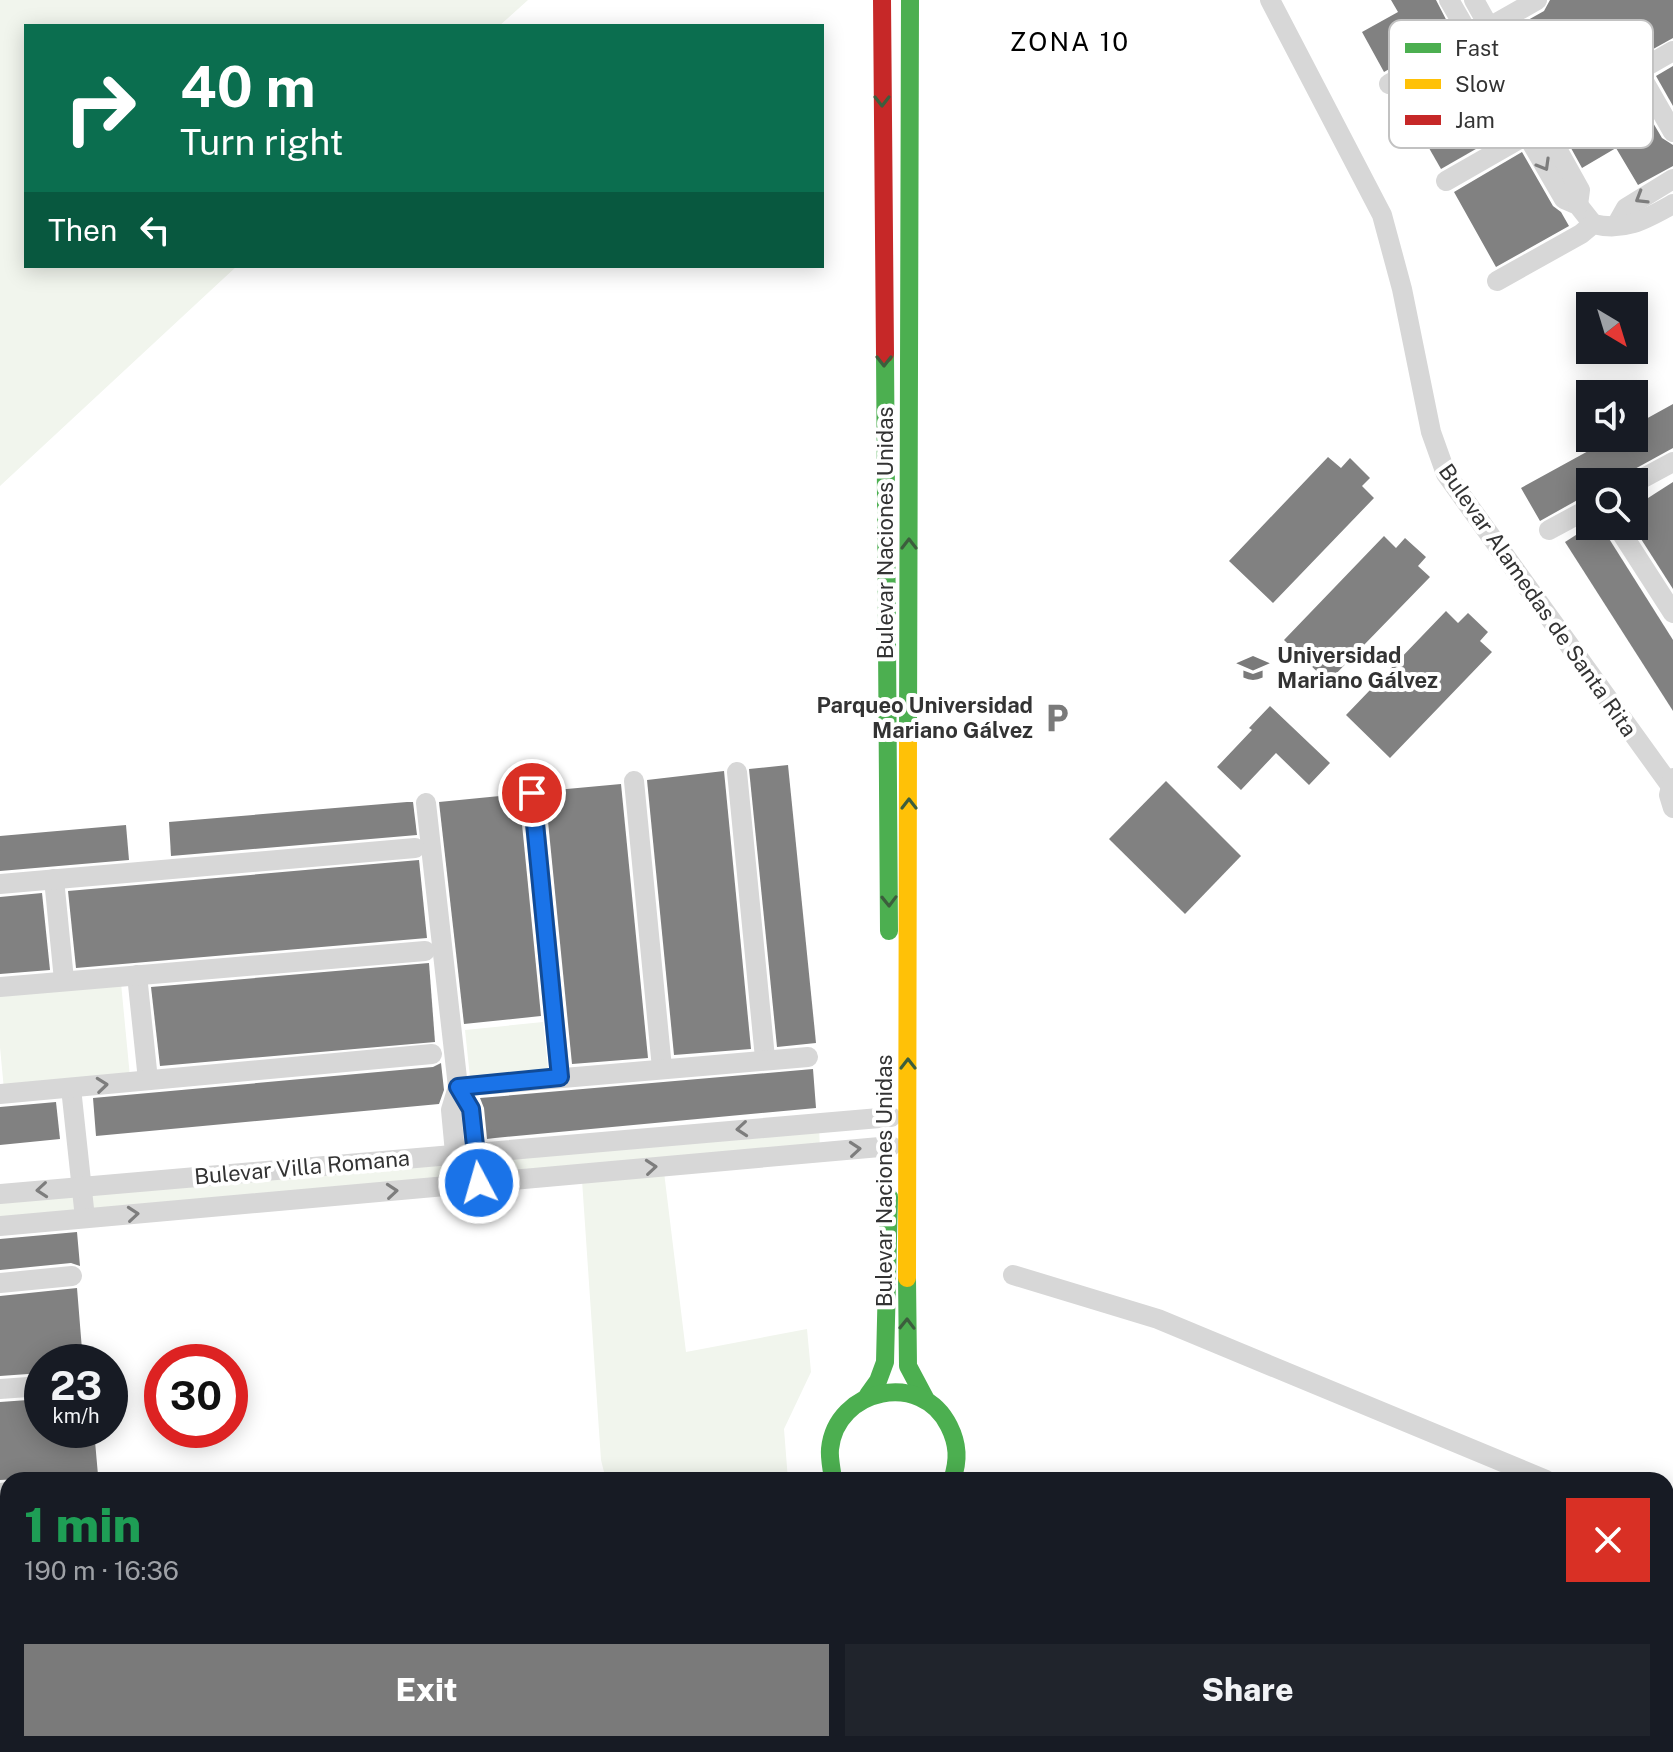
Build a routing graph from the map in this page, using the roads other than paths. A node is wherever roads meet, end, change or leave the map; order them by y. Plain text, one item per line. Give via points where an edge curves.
1 (882, 0) edge
2 (910, 0) edge
3 (1270, 0) edge
4 (1449, 0) edge
5 (1474, 0) edge
6 (1537, 0) edge
7 (1461, 20) edge
8 (1486, 20) edge
9 (1502, 20) edge
10 (882, 23) junction
11 (911, 26) junction
12 (1673, 51) edge
13 (1653, 62) edge
14 (1653, 97) edge
15 (1673, 132) edge
16 (1503, 148) edge
17 (1544, 148) edge
18 (1673, 179) edge
19 (1446, 181) dead end
20 (1673, 204) edge
21 (1593, 224) junction
22 (1617, 224) junction
23 (1497, 281) dead end
24 (1673, 462) edge
25 (1648, 475) edge
26 (1576, 516) edge
27 (1549, 530) dead end
28 (1626, 540) edge
29 (1673, 613) edge
30 (737, 772) dead end
31 (1672, 776) edge
32 (634, 781) dead end
33 (532, 793) dead end
34 (426, 803) dead end
35 (1673, 808) edge
36 (415, 848) dead end
37 (54, 879) junction
38 (0, 884) edge
39 (425, 951) dead end
40 (137, 975) junction
41 (64, 980) junction
42 (0, 987) edge
43 (432, 1054) dead end
44 (808, 1057) dead end
45 (765, 1058) junction
46 (662, 1068) junction
47 (560, 1077) junction
48 (148, 1080) junction
49 (458, 1087) junction
50 (71, 1088) junction
51 (0, 1094) edge
52 (891, 1117) junction
53 (891, 1146) junction
54 (475, 1151) junction
55 (454, 1153) junction
56 (468, 1184) junction
57 (81, 1186) junction
58 (0, 1194) edge
59 (85, 1218) junction
60 (0, 1226) edge
61 (1013, 1275) dead end
62 (72, 1276) dead end
63 (0, 1283) edge
64 (24, 1387) edge
65 (0, 1389) edge
66 (868, 1395) junction
67 (925, 1398) junction
68 (831, 1472) edge
69 (954, 1472) edge
70 (1527, 1472) edge

1 - 10 main road, Bulevar Naciones Unidas
2 - 11 main road, Bulevar Naciones Unidas
3 - 31 street, Bulevar Alamedas de Santa Rita via 1382,215 1431,432 1446,474 1644,752
4 - 7 street
5 - 8 street
6 - 9 street
10 - 11 main road via 899,15
10 -> 52 main road, Bulevar Naciones Unidas
67 -> 11 main road, Bulevar Naciones Unidas via 908,1366 907,1349
12 - 13 street
14 - 15 street
16 - 19 street
17 - 21 street via 1564,199 1578,205
18 -> 22 street via 1626,208
20 - 22 street via 1636,224
21 - 22 street
21 - 23 street
24 - 25 street
26 - 27 street
28 - 29 street
30 - 45 street
31 - 35 street
32 - 46 street
33 - 47 street
34 - 49 street
36 - 37 street
37 - 38 street
37 - 41 street
39 - 40 street
40 - 41 street
40 - 48 street
41 - 42 street
43 - 48 street
44 - 45 street
45 - 46 street
46 - 47 street
47 - 49 street
50 -> 48 street
49 - 54 street via 471,1109
49 - 55 street via 451,1110
50 - 51 street
50 - 57 street
52 - 53 main road, Bulevar Naciones Unidas
52 -> 54 street, Bulevar Villa Romana
56 -> 53 street, Bulevar Villa Romana
53 - 66 main road, Bulevar Naciones Unidas via 885,1362
54 - 55 street, Bulevar Villa Romana
54 - 56 street
55 - 56 street
55 - 57 street, Bulevar Villa Romana
59 -> 56 street, Bulevar Villa Romana
57 -> 58 street, Bulevar Villa Romana
57 - 59 street
59 - 60 street, Bulevar Villa Romana
61 - 70 street via 1158,1319
62 - 63 street
64 - 65 street
66 - 67 main road via 897,1390
66 - 68 main road via 844,1412 831,1438
67 - 69 main road, Bulevar Naciones Unidas via 953,1431 958,1452

